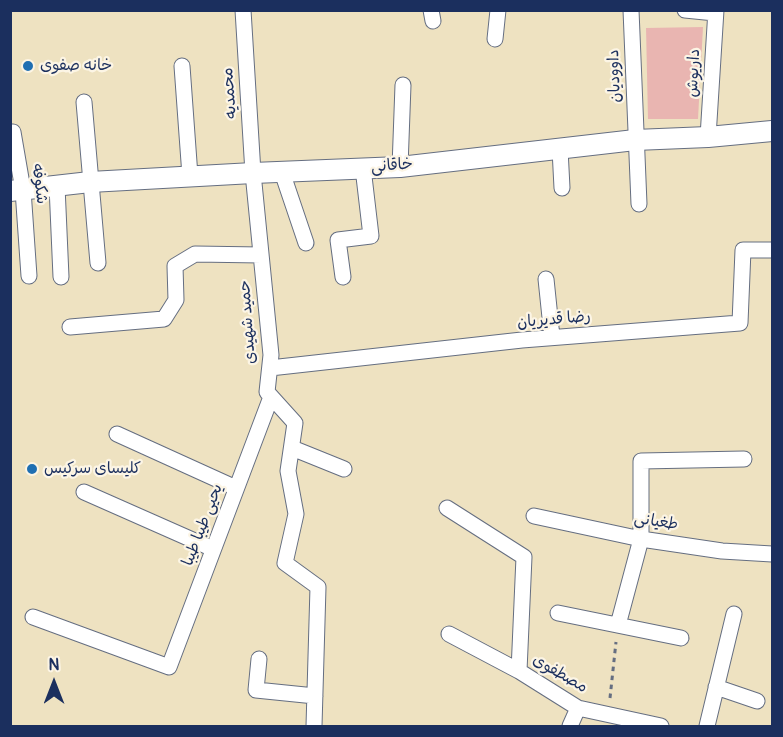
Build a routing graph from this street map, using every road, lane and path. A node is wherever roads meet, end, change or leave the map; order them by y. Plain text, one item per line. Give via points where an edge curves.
1 (243, 10) edge
2 (498, 10) edge
3 (631, 10) edge
4 (685, 10) edge
5 (715, 12) edge
6 (495, 39) dead end
7 (182, 66) dead end
8 (403, 85) dead end
9 (84, 102) dead end
10 (772, 131) edge
11 (13, 132) dead end
12 (708, 137) junction
13 (635, 140) junction
14 (560, 149) junction
15 (400, 167) junction
16 (363, 168) junction
17 (282, 172) junction
18 (253, 173) junction
19 (190, 176) junction
20 (90, 182) junction
21 (57, 186) junction
22 (562, 189) dead end
23 (17, 190) edge
24 (639, 204) dead end
25 (306, 243) dead end
26 (772, 250) edge
27 (261, 255) junction
28 (98, 263) dead end
29 (29, 276) dead end
30 (62, 277) dead end
31 (343, 277) dead end
32 (546, 279) dead end
33 (70, 327) dead end
34 (552, 338) junction
35 (270, 368) junction
36 (271, 397) junction
37 (117, 434) dead end
38 (292, 448) junction
39 (744, 459) dead end
40 (344, 469) dead end
41 (236, 488) junction
42 (84, 492) dead end
43 (447, 508) dead end
44 (534, 516) dead end
45 (641, 539) junction
46 (213, 549) junction
47 (772, 554) edge
48 (558, 613) dead end
49 (734, 614) dead end
50 (33, 617) dead end
51 (618, 625) junction
52 (449, 634) dead end
53 (681, 638) dead end
54 (259, 659) dead end
55 (519, 671) junction
56 (716, 687) junction
57 (315, 696) junction
58 (757, 701) dead end
59 (578, 708) junction
60 (608, 714) junction
61 (314, 726) edge
62 (570, 726) edge
63 (661, 726) edge
64 (707, 726) edge

1 - 18 street, محمدیه
2 - 6 street
3 - 13 street, داوودیان
4 - 5 street
5 - 12 street, داریوش
7 - 19 street
8 - 15 street
9 - 20 street
10 - 12 street, خاقانی
11 - 23 street, شکوفه
12 - 13 street, خاقانی
13 - 14 street, خاقانی
13 - 24 street, داوودیان
14 - 15 street, خاقانی
14 - 22 street
15 - 16 street, خاقانی
16 - 17 street, خاقانی
16 - 31 street via 372,236 338,240
17 - 18 street, خاقانی
17 - 25 street
18 - 19 street, خاقانی
18 - 27 street, حمید شهیدی
19 - 20 street, خاقانی
20 - 21 street, خاقانی
20 - 28 street
21 - 23 street, خاقانی
21 - 30 street
23 - 29 street, شکوفه
26 - 34 street, رضا قدیریان via 743,250 740,323
27 - 33 street via 195,254 175,266 176,300 164,319
27 - 35 street, حمید شهیدی
32 - 34 street
34 - 35 street, رضا قدیریان
35 - 36 street, حمید شهیدی via 267,392
36 - 38 street via 295,423
36 - 41 street, یحیی طیبا طیبا
37 - 41 street
38 - 40 street
38 - 57 street via 288,471 296,514 285,563 318,587
39 - 45 street via 641,461
41 - 46 street, یحیی طیبا طیبا
42 - 46 street
43 - 55 street via 524,557
44 - 45 street, طغیانی
45 - 47 street, طغیانی
45 - 51 street
46 - 50 street, یحیی طیبا طیبا via 169,667
48 - 51 street
49 - 56 street
51 - 53 street
51 - 60 path
52 - 55 street, مصطفوی
54 - 57 street via 256,690
55 - 59 street, مصطفوی
56 - 58 street
56 - 64 street
57 - 61 street
59 - 60 street, مصطفوی
59 - 62 street
60 - 63 street, مصطفوی

